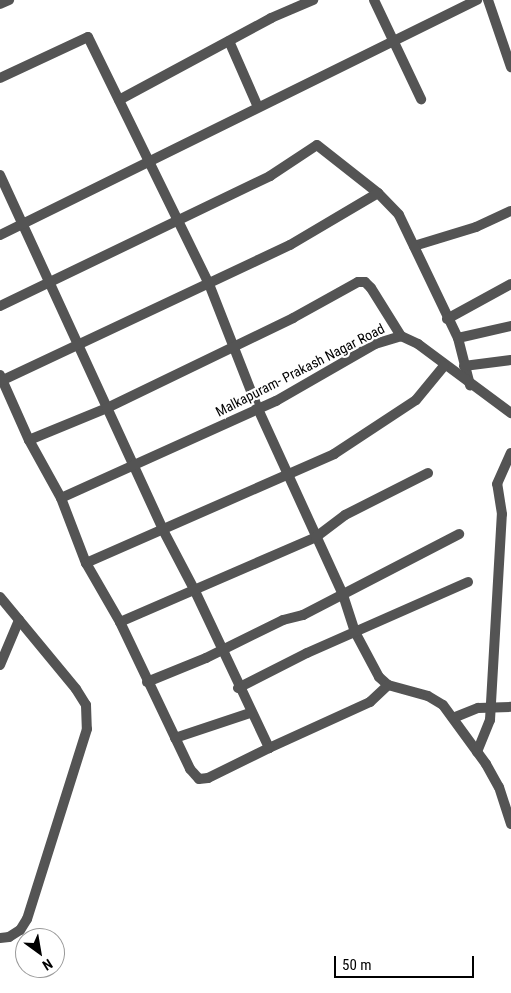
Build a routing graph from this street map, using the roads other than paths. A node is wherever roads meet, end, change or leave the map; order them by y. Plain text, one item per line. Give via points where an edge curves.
1 (9, 0) edge
2 (313, 0) edge
3 (374, 0) edge
4 (477, 0) edge
5 (488, 0) edge
6 (0, 4) edge
7 (229, 41) junction
8 (393, 42) junction
9 (511, 67) edge
10 (0, 78) edge
11 (421, 99) dead end
12 (119, 100) junction
13 (258, 107) junction
14 (150, 162) junction
15 (0, 174) edge
16 (378, 193) junction
17 (511, 212) edge
18 (175, 220) junction
19 (24, 224) junction
20 (0, 235) edge
21 (414, 246) junction
22 (51, 282) junction
23 (209, 284) junction
24 (511, 284) edge
25 (0, 306) edge
26 (447, 320) junction
27 (511, 326) edge
28 (401, 336) junction
29 (458, 338) junction
30 (80, 344) junction
31 (235, 346) junction
32 (511, 360) edge
33 (444, 366) junction
34 (464, 366) junction
35 (1, 378) edge
36 (470, 385) junction
37 (107, 408) junction
38 (258, 409) junction
39 (511, 413) edge
40 (29, 440) junction
41 (511, 453) edge
42 (134, 466) junction
43 (428, 473) dead end
44 (288, 475) junction
45 (61, 498) junction
46 (163, 530) junction
47 (459, 534) dead end
48 (316, 537) junction
49 (86, 563) junction
50 (468, 582) dead end
51 (194, 588) junction
52 (343, 595) junction
53 (0, 597) edge
54 (19, 620) junction
55 (120, 622) junction
56 (355, 632) junction
57 (222, 651) junction
58 (0, 665) edge
59 (146, 682) junction
60 (388, 685) junction
61 (238, 688) junction
62 (509, 707) edge
63 (250, 713) junction
64 (453, 718) junction
65 (175, 738) junction
66 (269, 748) junction
67 (477, 752) junction
68 (511, 824) edge
69 (0, 938) edge

1 - 6 street
2 - 7 street
3 - 8 street
4 - 8 street
5 - 9 street
7 - 12 street
7 - 13 street
8 - 11 street
8 - 13 street
10 - 12 street via 88,37
12 - 14 street
13 - 14 street
14 - 18 street
14 - 19 street
15 - 19 street
16 - 18 street via 317,145 270,176
16 - 21 street via 399,215
16 - 23 street via 290,244
17 - 21 street via 476,227
18 - 22 street via 97,262
18 - 23 street
19 - 20 street
19 - 22 street
21 - 26 street
22 - 25 street
22 - 30 street
23 - 30 street
23 - 31 street
24 - 26 street
26 - 29 street
27 - 29 street
28 - 31 street via 365,282 344,289
28 - 33 street, Malkapuram- Prakash Nagar Road via 418,344
28 - 38 street, Malkapuram- Prakash Nagar Road via 375,344
29 - 34 street
30 - 35 street
30 - 37 street
31 - 37 street
31 - 38 street
32 - 34 street
33 - 36 street, Malkapuram- Prakash Nagar Road
33 - 44 street via 416,400 402,411 334,454
34 - 36 street
35 - 40 street
36 - 39 street, Malkapuram- Prakash Nagar Road
37 - 40 street
37 - 42 street
38 - 42 street, Malkapuram- Prakash Nagar Road
38 - 44 street
40 - 45 street
41 - 67 street via 497,484 502,514 490,720
42 - 45 street, Malkapuram- Prakash Nagar Road
42 - 46 street
43 - 48 street via 345,515
44 - 46 street
44 - 48 street
45 - 49 street
46 - 49 street
46 - 51 street
47 - 52 street
48 - 51 street
48 - 52 street
49 - 55 street
50 - 56 street
51 - 55 street
51 - 57 street
52 - 56 street
52 - 57 street
53 - 54 street
54 - 58 street
54 - 69 street via 86,705 87,729 27,918 20,930
55 - 59 street
56 - 60 street via 379,677
56 - 61 street
57 - 59 street
57 - 61 street
59 - 65 street
60 - 64 street via 437,699
60 - 66 street via 370,702
61 - 63 street
62 - 64 street via 478,708
63 - 65 street
63 - 66 street
64 - 67 street
65 - 66 street via 190,769 199,779 208,778
67 - 68 street via 498,787

